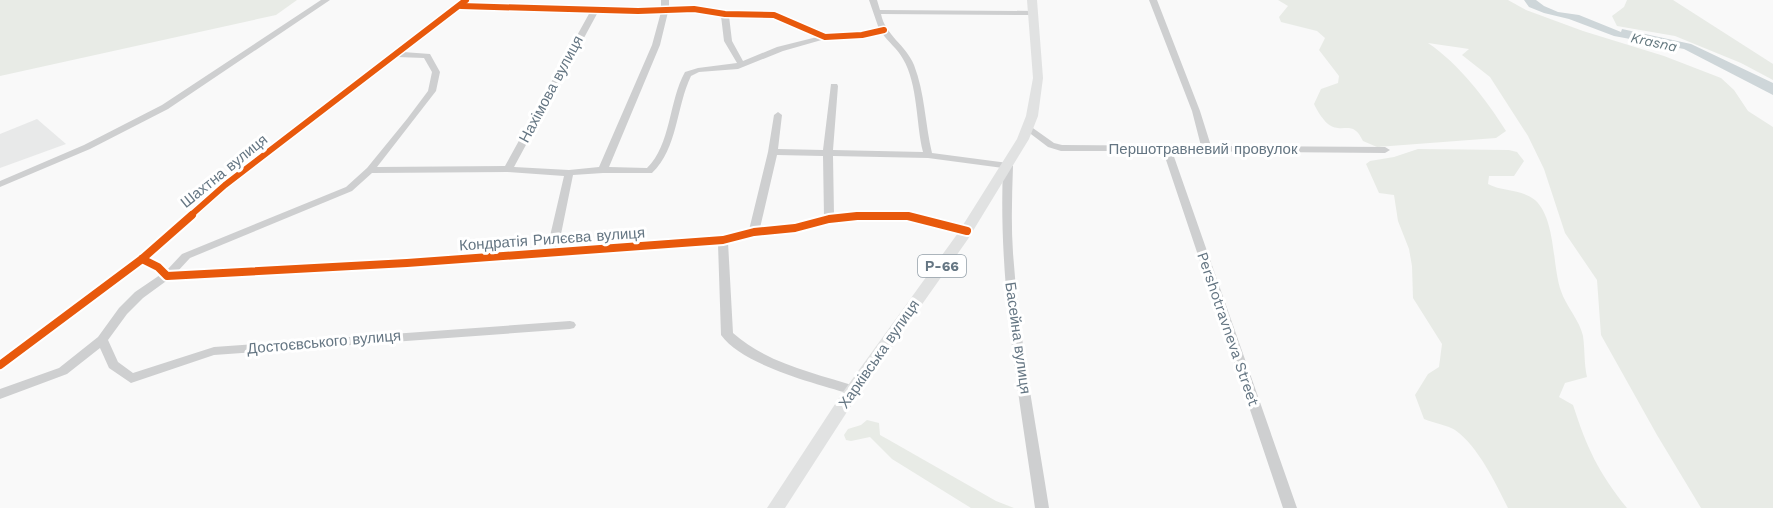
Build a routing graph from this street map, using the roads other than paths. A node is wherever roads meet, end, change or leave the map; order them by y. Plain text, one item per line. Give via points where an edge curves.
1 (326, 0) edge
2 (576, 0) edge
3 (665, 0) edge
4 (873, 0) edge
5 (934, 0) edge
6 (1153, 0) edge
7 (464, 3) edge
8 (1032, 6) edge
9 (568, 10) junction
10 (595, 10) junction
11 (666, 10) junction
12 (934, 11) junction
13 (878, 12) junction
14 (723, 13) junction
15 (884, 30) junction
16 (825, 37) junction
17 (395, 54) junction
18 (741, 64) junction
19 (834, 86) dead end
20 (778, 115) dead end
21 (1027, 128) junction
22 (1167, 150) junction
23 (1207, 150) junction
24 (1385, 150) dead end
25 (828, 151) junction
26 (772, 152) junction
27 (928, 155) junction
28 (1008, 166) junction
29 (508, 169) junction
30 (370, 170) junction
31 (603, 170) junction
32 (569, 173) junction
33 (0, 184) edge
34 (829, 219) junction
35 (967, 231) junction
36 (754, 232) junction
37 (723, 240) junction
38 (552, 252) junction
39 (142, 259) junction
40 (167, 276) junction
41 (570, 325) dead end
42 (102, 340) junction
43 (0, 364) edge
44 (854, 390) junction
45 (0, 394) edge
46 (776, 508) edge
47 (1042, 508) edge
48 (1290, 508) edge

1 - 33 street via 165,107 87,147
2 - 9 street
3 - 11 street
4 - 13 street
5 - 12 street
6 - 23 street
7 - 9 street
7 - 17 street, Шахтна вулиця
8 - 12 street
8 - 21 main road, Харківська вулиця / Р-66 via 1038,85
9 - 10 street
10 - 11 street
10 - 29 street, Нахімова вулиця
11 - 14 street
11 - 31 street via 646,70
12 - 13 street
13 - 15 street
14 - 16 street via 774,15
14 - 18 street via 731,51
15 - 16 street
15 - 27 street via 912,69
16 - 18 street
17 - 30 street via 427,56 436,72 432,91
17 - 39 street, Шахтна вулиця via 225,185
18 - 31 street via 726,70 688,74 655,168
19 - 25 street
20 - 26 street
21 - 22 street, Першотравневий провулок via 1061,148
21 - 28 main road, Харківська вулиця / Р-66
22 - 23 street, Першотравневий провулок
22 - 48 street, Pershotravneva Street
23 - 24 street, Першотравневий провулок
25 - 26 street
25 - 27 street
25 - 34 street
26 - 36 street
27 - 28 street
28 - 35 main road, Харківська вулиця / Р-66
28 - 47 street, Басейна вулиця via 1005,204 1010,295
29 - 30 street
29 - 32 street
30 - 40 street via 349,189 186,256
31 - 32 street
32 - 38 street
34 - 35 street, Кондратія Рилєєва вулиця via 908,216
34 - 36 street, Кондратія Рилєєва вулиця via 795,228
35 - 44 main road, Харківська вулиця / Р-66
36 - 37 street, Кондратія Рилєєва вулиця
37 - 38 street, Кондратія Рилєєва вулиця
37 - 44 street via 727,335 749,352
38 - 40 street, Кондратія Рилєєва вулиця
39 - 40 street
39 - 43 street, Шахтна вулиця
40 - 42 street via 139,295
41 - 42 street, Достоєвського вулиця via 214,351 131,378 113,365
42 - 45 street via 63,371
44 - 46 main road, Харківська вулиця / Р-66

